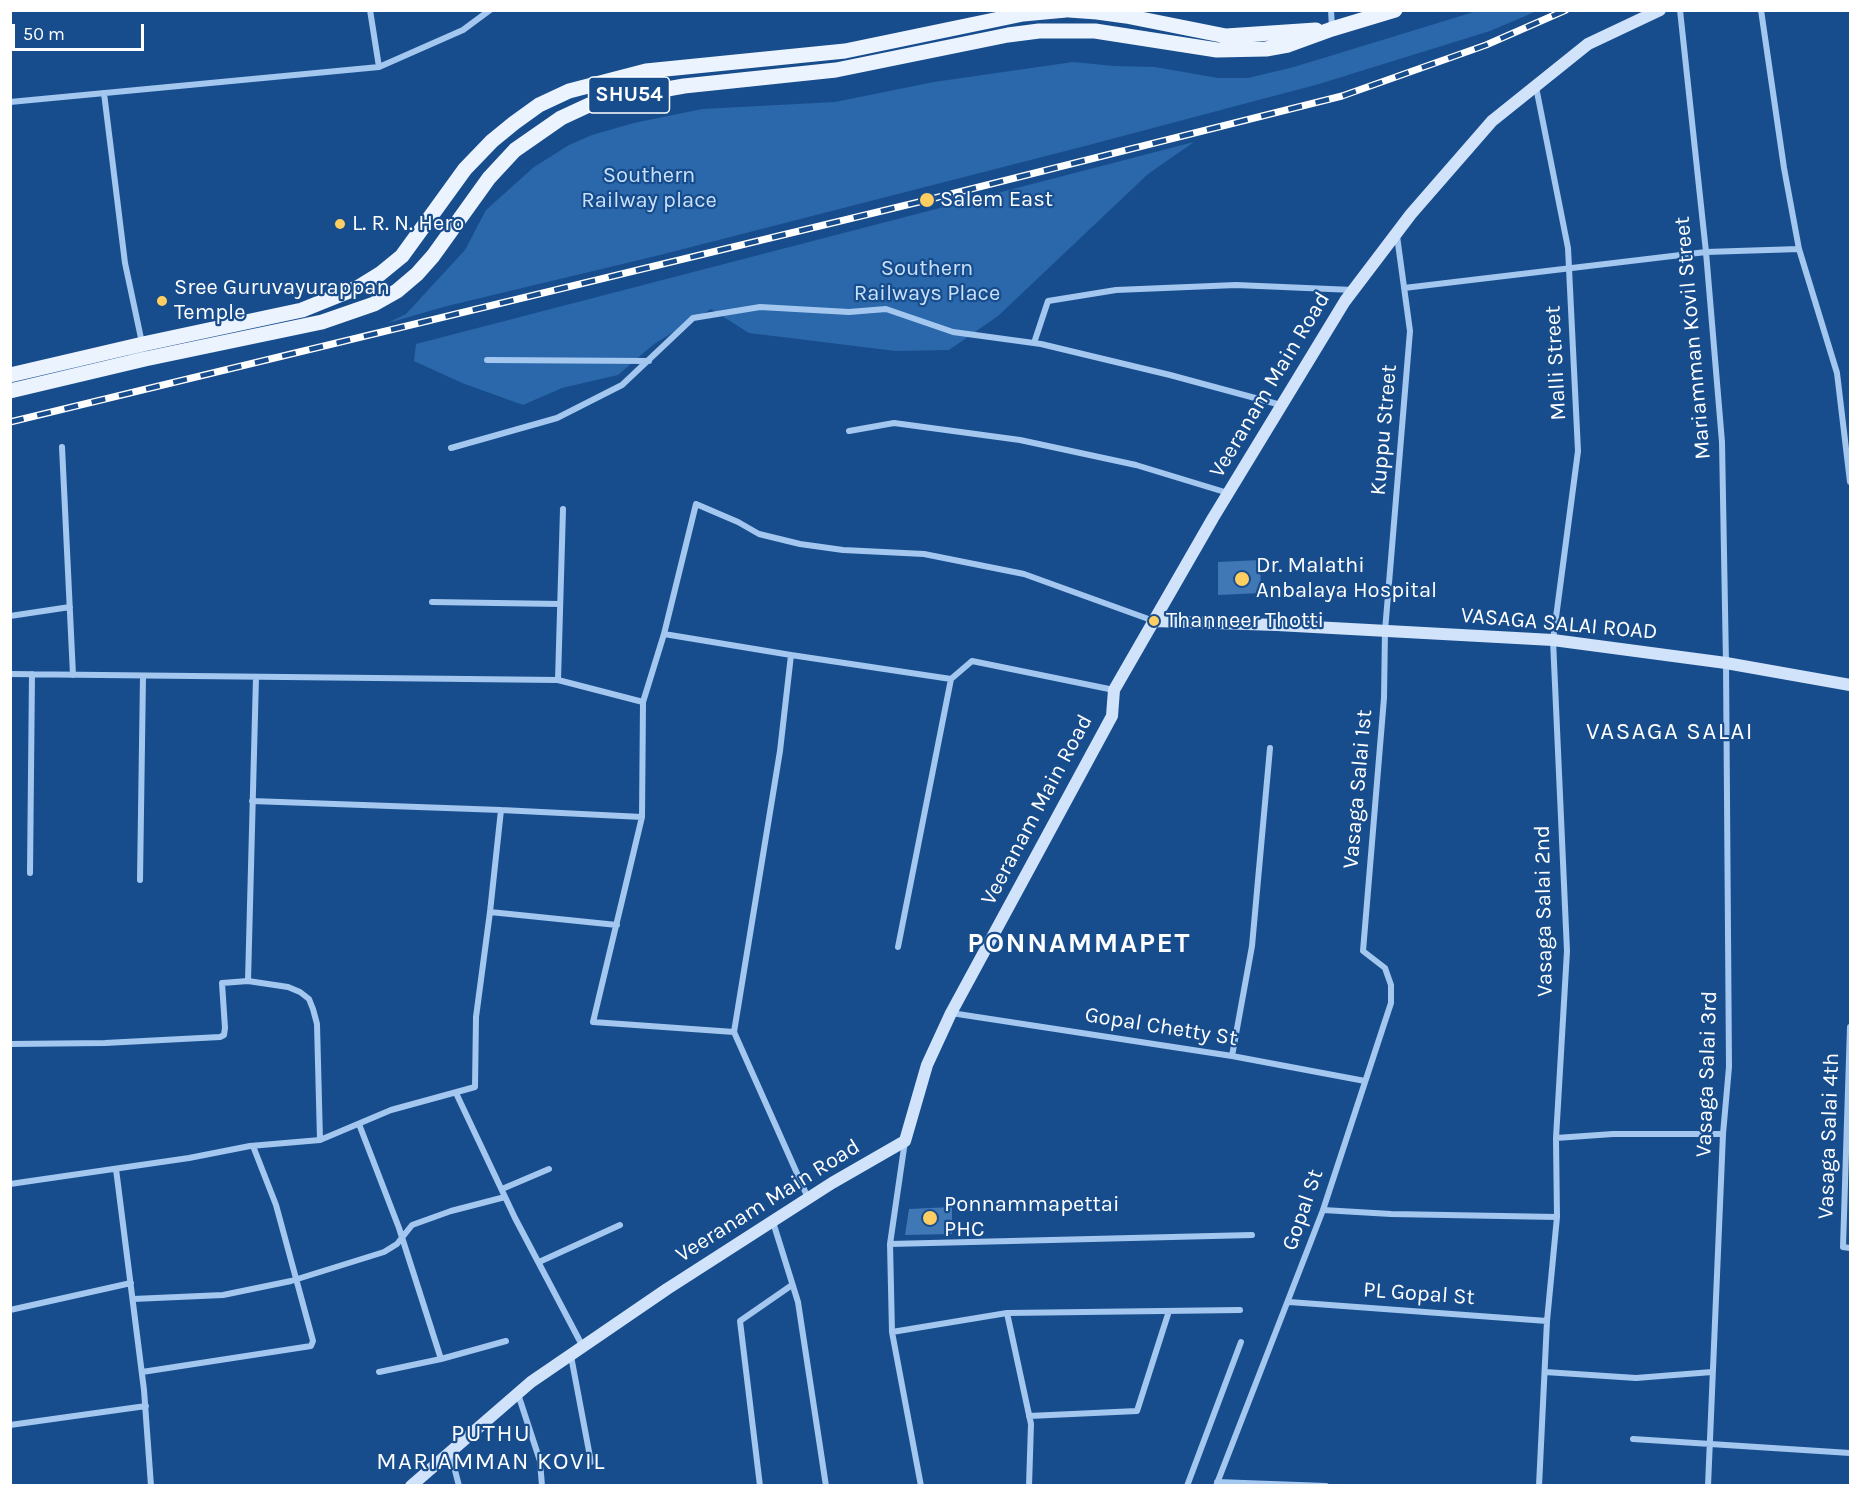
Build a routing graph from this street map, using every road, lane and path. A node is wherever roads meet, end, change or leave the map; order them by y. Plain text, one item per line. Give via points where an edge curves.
1 (370, 10) edge
2 (490, 10) edge
3 (1068, 10) edge
4 (1331, 10) edge
5 (1395, 10) edge
6 (1660, 10) edge
7 (1680, 10) edge
8 (1761, 10) edge
9 (1332, 29) junction
10 (380, 67) junction
11 (1536, 86) junction
12 (104, 93) junction
13 (10, 102) edge
14 (1397, 233) junction
15 (1799, 249) junction
16 (1706, 252) junction
17 (1569, 268) junction
18 (1404, 288) junction
19 (1353, 290) junction
20 (1034, 343) junction
21 (143, 344) junction
22 (487, 360) dead end
23 (649, 361) junction
24 (10, 375) edge
25 (10, 391) edge
26 (1282, 406) junction
27 (849, 431) dead end
28 (62, 447) dead end
29 (451, 448) dead end
30 (1851, 482) edge
31 (1228, 494) junction
32 (563, 509) dead end
33 (432, 602) dead end
34 (560, 604) junction
35 (70, 607) junction
36 (10, 616) edge
37 (1154, 621) junction
38 (1385, 631) junction
39 (664, 634) junction
40 (1553, 640) junction
41 (791, 655) junction
42 (1726, 663) junction
43 (10, 674) edge
44 (32, 675) junction
45 (73, 675) junction
46 (142, 676) junction
47 (256, 677) junction
48 (951, 679) junction
49 (558, 680) junction
50 (1851, 685) edge
51 (1114, 690) junction
52 (643, 702) junction
53 (1270, 748) dead end
54 (252, 801) junction
55 (501, 810) junction
56 (642, 817) junction
57 (30, 873) dead end
58 (140, 880) dead end
59 (490, 912) junction
60 (617, 925) junction
61 (898, 947) dead end
62 (1363, 951) joint
63 (248, 981) junction
64 (951, 1013) junction
65 (1851, 1027) edge
66 (734, 1032) junction
67 (10, 1044) edge
68 (1232, 1056) junction
69 (1365, 1082) junction
70 (456, 1093) junction
71 (359, 1124) junction
72 (1723, 1134) junction
73 (1556, 1138) junction
74 (320, 1140) junction
75 (905, 1141) junction
76 (254, 1146) junction
77 (549, 1168) dead end
78 (116, 1169) junction
79 (10, 1184) edge
80 (502, 1189) junction
81 (505, 1197) junction
82 (808, 1199) junction
83 (1323, 1210) junction
84 (1557, 1217) junction
85 (772, 1222) junction
86 (620, 1225) dead end
87 (1251, 1235) dead end
88 (402, 1238) junction
89 (890, 1244) junction
90 (1851, 1248) edge
91 (539, 1262) junction
92 (296, 1280) junction
93 (131, 1283) junction
94 (792, 1285) junction
95 (133, 1299) junction
96 (1289, 1302) junction
97 (10, 1310) edge
98 (1240, 1310) dead end
99 (1169, 1311) junction
100 (1006, 1312) junction
101 (1547, 1322) junction
102 (892, 1332) junction
103 (506, 1341) dead end
104 (1241, 1342) dead end
105 (583, 1347) junction
106 (571, 1355) junction
107 (441, 1359) junction
108 (142, 1372) junction
109 (379, 1372) dead end
110 (1545, 1372) junction
111 (1712, 1372) junction
112 (518, 1393) junction
113 (146, 1406) junction
114 (1029, 1416) junction
115 (10, 1425) edge
116 (1634, 1439) dead end
117 (1709, 1444) junction
118 (449, 1450) junction
119 (1851, 1452) edge
120 (591, 1462) dead end
121 (1217, 1484) edge
122 (151, 1485) edge
123 (411, 1485) edge
124 (459, 1485) edge
125 (542, 1485) edge
126 (760, 1485) edge
127 (826, 1485) edge
128 (921, 1485) edge
129 (1029, 1485) edge
130 (1187, 1485) edge
131 (1326, 1485) edge
132 (1539, 1485) edge
133 (1708, 1485) edge

1 - 10 street
2 - 10 street via 463,30
3 - 9 main road, SHU54 via 1166,22 1226,36
3 - 21 main road, SHU54 via 1023,14 845,51 646,71 569,91 539,105 492,141 465,169 402,256 380,274 303,310
4 - 9 street
5 - 9 main road, SHU54
6 - 11 main road, Veeranam Main Road via 1588,44
7 - 16 street, Mariamman Kovil Street
8 - 15 street
9 - 25 main road, SHU54 via 1288,45 1238,51 1095,31 1039,31 886,62 684,86 589,105 561,118 515,150 489,178 417,274 374,304 322,322
10 - 12 street
11 - 14 main road, Veeranam Main Road via 1492,121
11 - 17 street, Malli Street
12 - 13 street
12 - 21 street via 125,263
14 - 18 street, Kuppu Street
14 - 19 main road, Veeranam Main Road
15 - 16 street
15 - 30 street via 1838,373
16 - 17 street
16 - 42 street, Mariamman Kovil Street via 1722,442
17 - 18 street
17 - 40 street, Malli Street via 1578,451
18 - 38 street, Kuppu Street via 1410,331
19 - 20 street via 1236,285 1116,290 1048,301
19 - 26 main road, Veeranam Main Road
20 - 23 street via 953,332 886,309 849,312 760,307 693,318
20 - 26 street
21 - 24 main road, SHU54
22 - 23 street
23 - 29 street via 622,385 557,418
26 - 31 main road, Veeranam Main Road
27 - 31 street via 894,423 1020,441 1136,465
28 - 35 street
31 - 37 main road, Veeranam Main Road
32 - 34 street
33 - 34 street
34 - 49 street
35 - 36 street
35 - 45 street
37 - 38 main road, VASAGA SALAI ROAD
37 - 39 street via 1024,574 924,554 843,550 759,534 696,504
37 - 51 main road, Veeranam Main Road
38 - 40 main road, VASAGA SALAI ROAD
38 - 62 street, Vasaga Salai 1st via 1384,698
39 - 41 street
39 - 52 street
40 - 42 main road, VASAGA SALAI ROAD
40 - 73 street, Vasaga Salai 2nd via 1567,951
41 - 48 street
41 - 66 street via 780,751
42 - 50 main road, VASAGA SALAI ROAD
42 - 72 street, Vasaga Salai 3rd via 1729,1067
43 - 44 street
44 - 45 street
44 - 57 street
45 - 46 street
46 - 47 street
46 - 58 street
47 - 49 street
47 - 54 street
48 - 51 street via 972,661
48 - 61 street
49 - 52 street
51 - 64 main road, Veeranam Main Road via 1112,716
52 - 56 street
53 - 68 street via 1252,946
54 - 55 street
54 - 63 street
55 - 56 street
55 - 59 street
56 - 60 street
59 - 60 street
59 - 70 street via 476,1017 475,1087
60 - 66 street via 593,1022
62 - 69 street, Gopal St via 1385,968 1391,985 1391,1003
63 - 67 street via 222,983 225,1028 220,1037
63 - 74 street via 300,992 314,1009
64 - 68 street, Gopal Chetty St
64 - 75 main road, Veeranam Main Road via 927,1065
65 - 90 street, Vasaga Salai 4th via 1843,1247
66 - 82 street
68 - 69 street, Gopal Chetty St
69 - 83 street, Gopal St
70 - 71 street via 391,1110
70 - 80 street
71 - 74 street
71 - 88 street
72 - 73 street
72 - 111 street, Vasaga Salai 3rd
73 - 84 street, Vasaga Salai 2nd
74 - 76 street
75 - 82 main road, Veeranam Main Road
75 - 89 street
76 - 78 street
76 - 92 street via 276,1205
77 - 80 street
78 - 79 street
78 - 93 street
80 - 81 street
81 - 88 street via 412,1225
81 - 91 street
82 - 85 main road, Veeranam Main Road
83 - 84 street
83 - 96 street, Gopal St
84 - 101 street, Vasaga Salai 2nd
85 - 94 street
85 - 105 main road, Veeranam Main Road
86 - 91 street
87 - 89 street
88 - 92 street via 384,1252
88 - 107 street
89 - 102 street
91 - 105 street
92 - 95 street via 223,1295
92 - 108 street via 313,1341 311,1346
93 - 95 street
93 - 97 street
94 - 126 street via 740,1321
94 - 127 street via 798,1302
95 - 108 street
96 - 101 street, PL Gopal St
96 - 121 street, Gopal St
98 - 99 street
99 - 100 street
99 - 114 street via 1137,1411
100 - 102 street
100 - 114 street
101 - 110 street, Vasaga Salai 2nd
102 - 128 street
103 - 107 street
104 - 130 street
105 - 106 main road, Veeranam Main Road
106 - 112 main road, Veeranam Main Road
106 - 120 street
107 - 109 street
108 - 113 street
110 - 111 street via 1636,1378
110 - 132 street, Vasaga Salai 2nd
111 - 117 street, Vasaga Salai 3rd
112 - 118 main road, Veeranam Main Road
112 - 125 street via 540,1461
113 - 115 street
113 - 122 street
114 - 129 street
116 - 117 street
117 - 119 street
117 - 133 street, Vasaga Salai 3rd
118 - 123 main road, Veeranam Main Road
118 - 124 street
121 - 131 street

